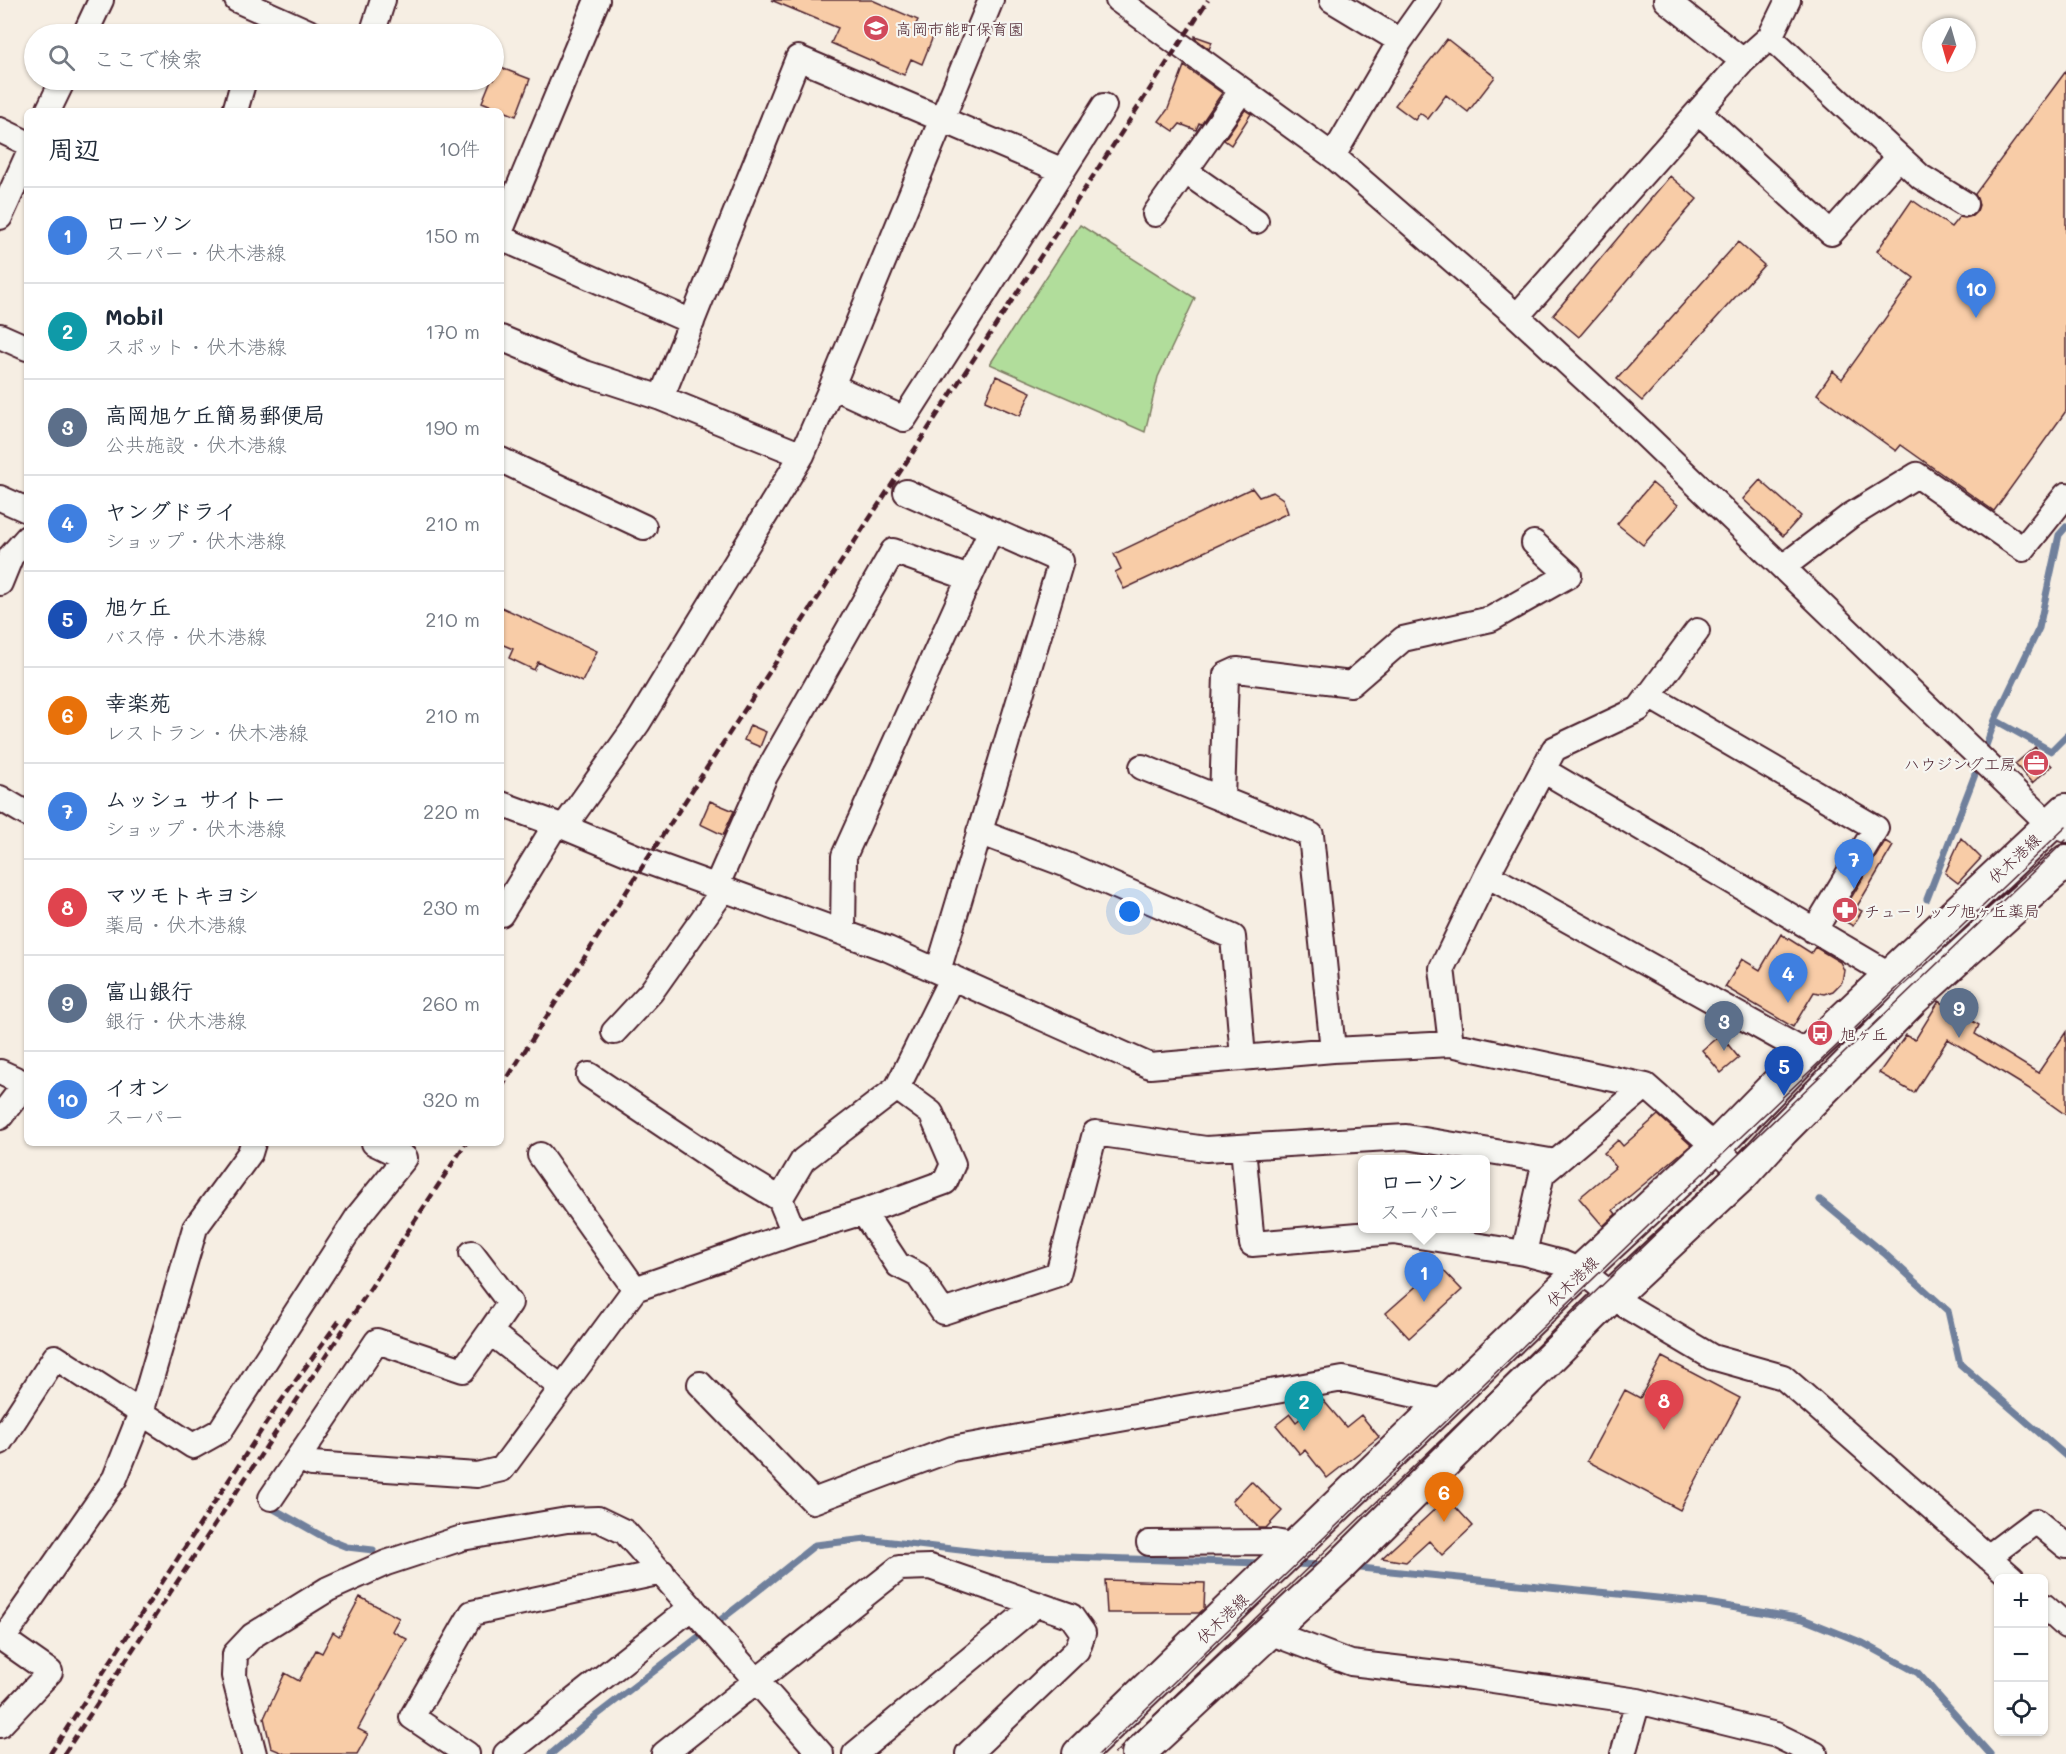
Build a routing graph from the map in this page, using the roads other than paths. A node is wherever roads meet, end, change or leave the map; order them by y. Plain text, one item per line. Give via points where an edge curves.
1 (101, 0) edge
2 (237, 0) edge
3 (383, 0) edge
4 (597, 0) edge
5 (991, 0) edge
6 (1118, 0) edge
7 (1332, 0) edge
8 (1429, 0) edge
9 (1666, 0) edge
10 (1788, 0) edge
11 (263, 16) edge
12 (90, 24) edge
13 (285, 24) edge
14 (375, 24) edge
15 (1770, 37) junction
16 (1400, 41) junction
17 (1743, 61) junction
18 (58, 90) edge
19 (241, 90) edge
20 (1242, 90) junction
21 (1104, 106) dead end
22 (49, 108) edge
23 (236, 108) edge
24 (1699, 112) junction
25 (942, 120) junction
26 (0, 130) edge
27 (24, 142) edge
28 (1333, 156) junction
29 (1899, 157) junction
30 (1061, 170) junction
31 (24, 172) edge
32 (1186, 172) junction
33 (19, 196) edge
34 (1965, 204) dead end
35 (1155, 214) dead end
36 (0, 217) edge
37 (1256, 221) dead end
38 (504, 223) edge
39 (504, 239) edge
40 (1517, 315) junction
41 (692, 322) junction
42 (0, 336) edge
43 (504, 339) edge
44 (24, 347) edge
45 (832, 386) junction
46 (661, 398) junction
47 (801, 455) junction
48 (504, 461) edge
49 (906, 492) dead end
50 (2066, 495) edge
51 (0, 498) edge
52 (24, 509) edge
53 (644, 527) dead end
54 (990, 530) junction
55 (24, 541) edge
56 (1534, 543) dead end
57 (1783, 567) junction
58 (969, 578) junction
59 (0, 583) edge
60 (1696, 631) dead end
61 (1649, 696) junction
62 (1142, 767) dead end
63 (1543, 770) junction
64 (0, 798) edge
65 (1222, 800) junction
66 (504, 805) edge
67 (24, 812) edge
68 (2061, 822) edge
69 (560, 825) junction
70 (980, 832) junction
71 (2066, 861) edge
72 (1487, 875) junction
73 (510, 882) edge
74 (720, 888) junction
75 (504, 903) edge
76 (1814, 931) junction
77 (843, 932) junction
78 (945, 974) junction
79 (1889, 974) junction
80 (614, 1032) dead end
81 (1451, 1044) junction
82 (1333, 1050) junction
83 (1807, 1053) junction
84 (1243, 1058) junction
85 (0, 1072) edge
86 (589, 1075) dead end
87 (24, 1082) edge
88 (24, 1086) edge
89 (1646, 1086) junction
90 (897, 1088) junction
91 (0, 1117) edge
92 (252, 1146) edge
93 (380, 1146) edge
94 (1243, 1147) junction
95 (1715, 1147) junction
96 (540, 1155) dead end
97 (1556, 1162) junction
98 (1743, 1174) junction
99 (780, 1199) junction
100 (863, 1212) junction
101 (794, 1233) junction
102 (1382, 1233) edge
103 (1400, 1233) edge
104 (472, 1253) dead end
105 (1524, 1253) junction
106 (1581, 1271) junction
107 (635, 1289) junction
108 (1613, 1295) junction
109 (490, 1332) junction
110 (700, 1384) dead end
111 (562, 1388) junction
112 (1447, 1402) junction
113 (141, 1413) junction
114 (0, 1442) edge
115 (299, 1458) junction
116 (271, 1498) dead end
117 (1149, 1542) dead end
118 (1297, 1546) junction
119 (2066, 1546) edge
120 (1988, 1557) junction
121 (663, 1572) junction
122 (2007, 1574) edge
123 (1038, 1604) junction
124 (692, 1607) junction
125 (2048, 1610) edge
126 (2066, 1626) edge
127 (1269, 1632) junction
128 (1, 1638) edge
129 (756, 1680) junction
130 (1638, 1701) junction
131 (0, 1725) edge
132 (254, 1754) edge
133 (467, 1754) edge
134 (506, 1754) edge
135 (664, 1754) edge
136 (821, 1754) edge
137 (855, 1754) edge
138 (968, 1754) edge
139 (1079, 1754) edge
140 (1138, 1754) edge
141 (1623, 1754) edge
142 (1815, 1754) edge

1 - 12 street
2 - 11 street
3 - 14 street
4 - 38 street
5 - 25 street
6 - 20 street
7 - 16 street
8 - 16 street
9 - 17 street
10 - 15 street
11 - 13 street
15 - 17 street
15 - 29 street
16 - 28 street
17 - 24 street
18 - 22 street
19 - 23 street
20 - 28 street
20 - 32 street
21 - 30 street
24 - 29 street via 1831,233
24 - 40 street
25 - 30 street
25 - 41 street via 798,58
25 - 45 street
26 - 27 street
28 - 40 street
29 - 34 street via 1920,177
30 - 45 street via 904,419
31 - 33 street
32 - 35 street
32 - 37 street
33 - 36 street
39 - 41 street
40 - 57 street
41 - 46 street
42 - 44 street
43 - 46 street via 582,372
45 - 47 street
46 - 47 street
47 - 69 street via 638,723
48 - 53 street
49 - 54 street
50 - 57 street via 2023,549 1917,475 1850,516
51 - 52 street
54 - 58 street
54 - 70 street via 1060,561
55 - 59 street via 11,556
56 - 65 street via 1569,575 1491,619 1403,639 1351,684 1237,670 1226,675
57 - 68 street
58 - 74 street via 893,551 765,776
58 - 77 street via 844,856
60 - 61 street
61 - 63 street via 1639,709 1554,749
61 - 76 street via 1876,828
62 - 65 street
63 - 72 street
63 - 76 street
64 - 67 street
65 - 82 street via 1311,835
66 - 69 street
68 - 79 main road, 伏木港線
69 - 73 street
69 - 74 street
70 - 78 street
70 - 84 street via 1233,937
71 - 98 main road via 1913,999
72 - 81 street via 1442,968
72 - 83 street
73 - 75 street
74 - 77 street
74 - 80 street via 651,992
76 - 79 street
77 - 78 street
78 - 84 street via 1150,1066
78 - 90 street
79 - 83 main road, 伏木港線
81 - 82 street
81 - 89 street
82 - 84 street
83 - 95 main road, 伏木港線
85 - 87 street
86 - 99 street
88 - 91 street
89 - 95 street
89 - 97 street
90 - 99 street via 803,1161
90 - 100 street via 931,1113 953,1164 945,1182
92 - 113 street via 195,1228
93 - 113 street via 405,1158 359,1215 220,1431 193,1446
94 - 97 street via 1406,1137
94 - 100 street via 1206,1149 1095,1133 1058,1274 944,1312 918,1275 898,1265
94 - 102 street via 1252,1244
95 - 98 street
95 - 106 main road, 伏木港線
96 - 107 street
97 - 105 street via 1542,1174
98 - 108 main road
99 - 101 street
100 - 101 street
101 - 107 street
103 - 105 street
104 - 109 street via 510,1303
105 - 106 street
106 - 108 street
106 - 112 main road, 伏木港線
107 - 111 street
108 - 120 street via 1712,1357 1783,1377
108 - 127 main road
109 - 111 street
109 - 115 street via 463,1370 377,1341
110 - 112 street via 813,1501 952,1449 1343,1379
111 - 115 street via 502,1469 477,1475 312,1464
112 - 118 main road, 伏木港線
113 - 114 street via 55,1358
113 - 128 street via 115,1478
115 - 116 street
117 - 118 street via 1275,1542
118 - 139 main road, 伏木港線
119 - 120 street via 2036,1521
120 - 122 street
121 - 124 street
121 - 132 street via 625,1532 598,1519 567,1520 462,1538 386,1563 328,1589 252,1636 235,1654 234,1676
121 - 133 street via 472,1612 412,1717
123 - 129 street via 930,1567 898,1568
123 - 137 street
123 - 138 street via 1071,1616 1083,1633 1077,1650
124 - 129 street
124 - 134 street
125 - 126 street
127 - 130 street via 1351,1663
127 - 140 main road
128 - 131 street via 50,1672
129 - 135 street
129 - 136 street
130 - 141 street
130 - 142 street via 1776,1735

